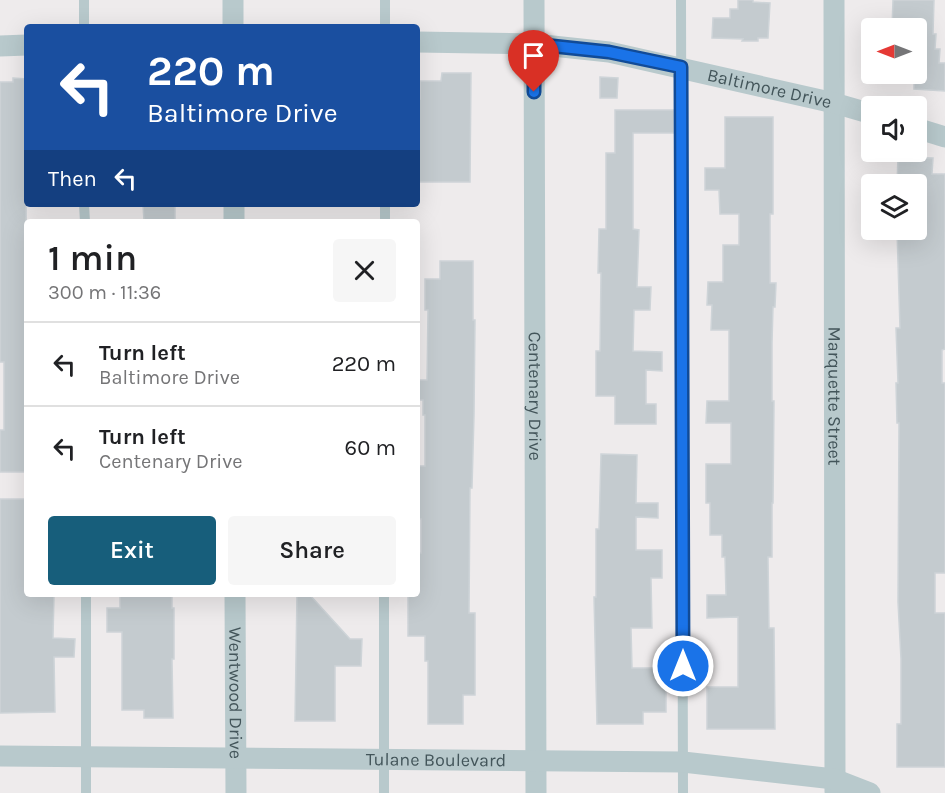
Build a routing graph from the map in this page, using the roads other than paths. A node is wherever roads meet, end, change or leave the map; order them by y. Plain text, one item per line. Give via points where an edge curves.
1 (84, 0) edge
2 (233, 0) edge
3 (385, 0) edge
4 (534, 0) edge
5 (681, 0) edge
6 (834, 0) edge
7 (84, 24) edge
8 (233, 24) edge
9 (385, 24) edge
10 (420, 42) edge
11 (534, 44) junction
12 (24, 45) edge
13 (0, 46) edge
14 (681, 67) junction
15 (834, 103) junction
16 (861, 111) edge
17 (927, 131) edge
18 (945, 137) edge
19 (86, 597) edge
20 (236, 597) edge
21 (384, 597) edge
22 (0, 756) edge
23 (87, 757) junction
24 (236, 759) junction
25 (384, 760) junction
26 (536, 761) junction
27 (683, 762) junction
28 (835, 786) edge
29 (86, 793) edge
30 (236, 793) edge
31 (384, 793) edge
32 (536, 793) edge
33 (683, 793) edge
34 (870, 793) edge

1 - 7 lane
2 - 8 street
3 - 9 lane
4 - 11 street, Centenary Drive
5 - 14 lane
6 - 15 street, Marquette Street
10 - 11 street, Baltimore Drive
11 - 14 street, Baltimore Drive via 609,52
11 - 26 street, Centenary Drive
12 - 13 street
14 - 15 street, Baltimore Drive
14 - 27 lane
15 - 16 street, Baltimore Drive
15 - 28 street, Marquette Street
17 - 18 street
19 - 23 lane
20 - 24 street, Wentwood Drive
21 - 25 lane
22 - 23 street, Tulane Boulevard
23 - 24 street, Tulane Boulevard
23 - 29 lane
24 - 25 street, Tulane Boulevard
24 - 30 street, Wentwood Drive
25 - 26 street, Tulane Boulevard
25 - 31 lane
26 - 27 street, Tulane Boulevard
26 - 32 street, Centenary Drive
27 - 28 street, Tulane Boulevard
27 - 33 lane
28 - 34 street, Tulane Boulevard

